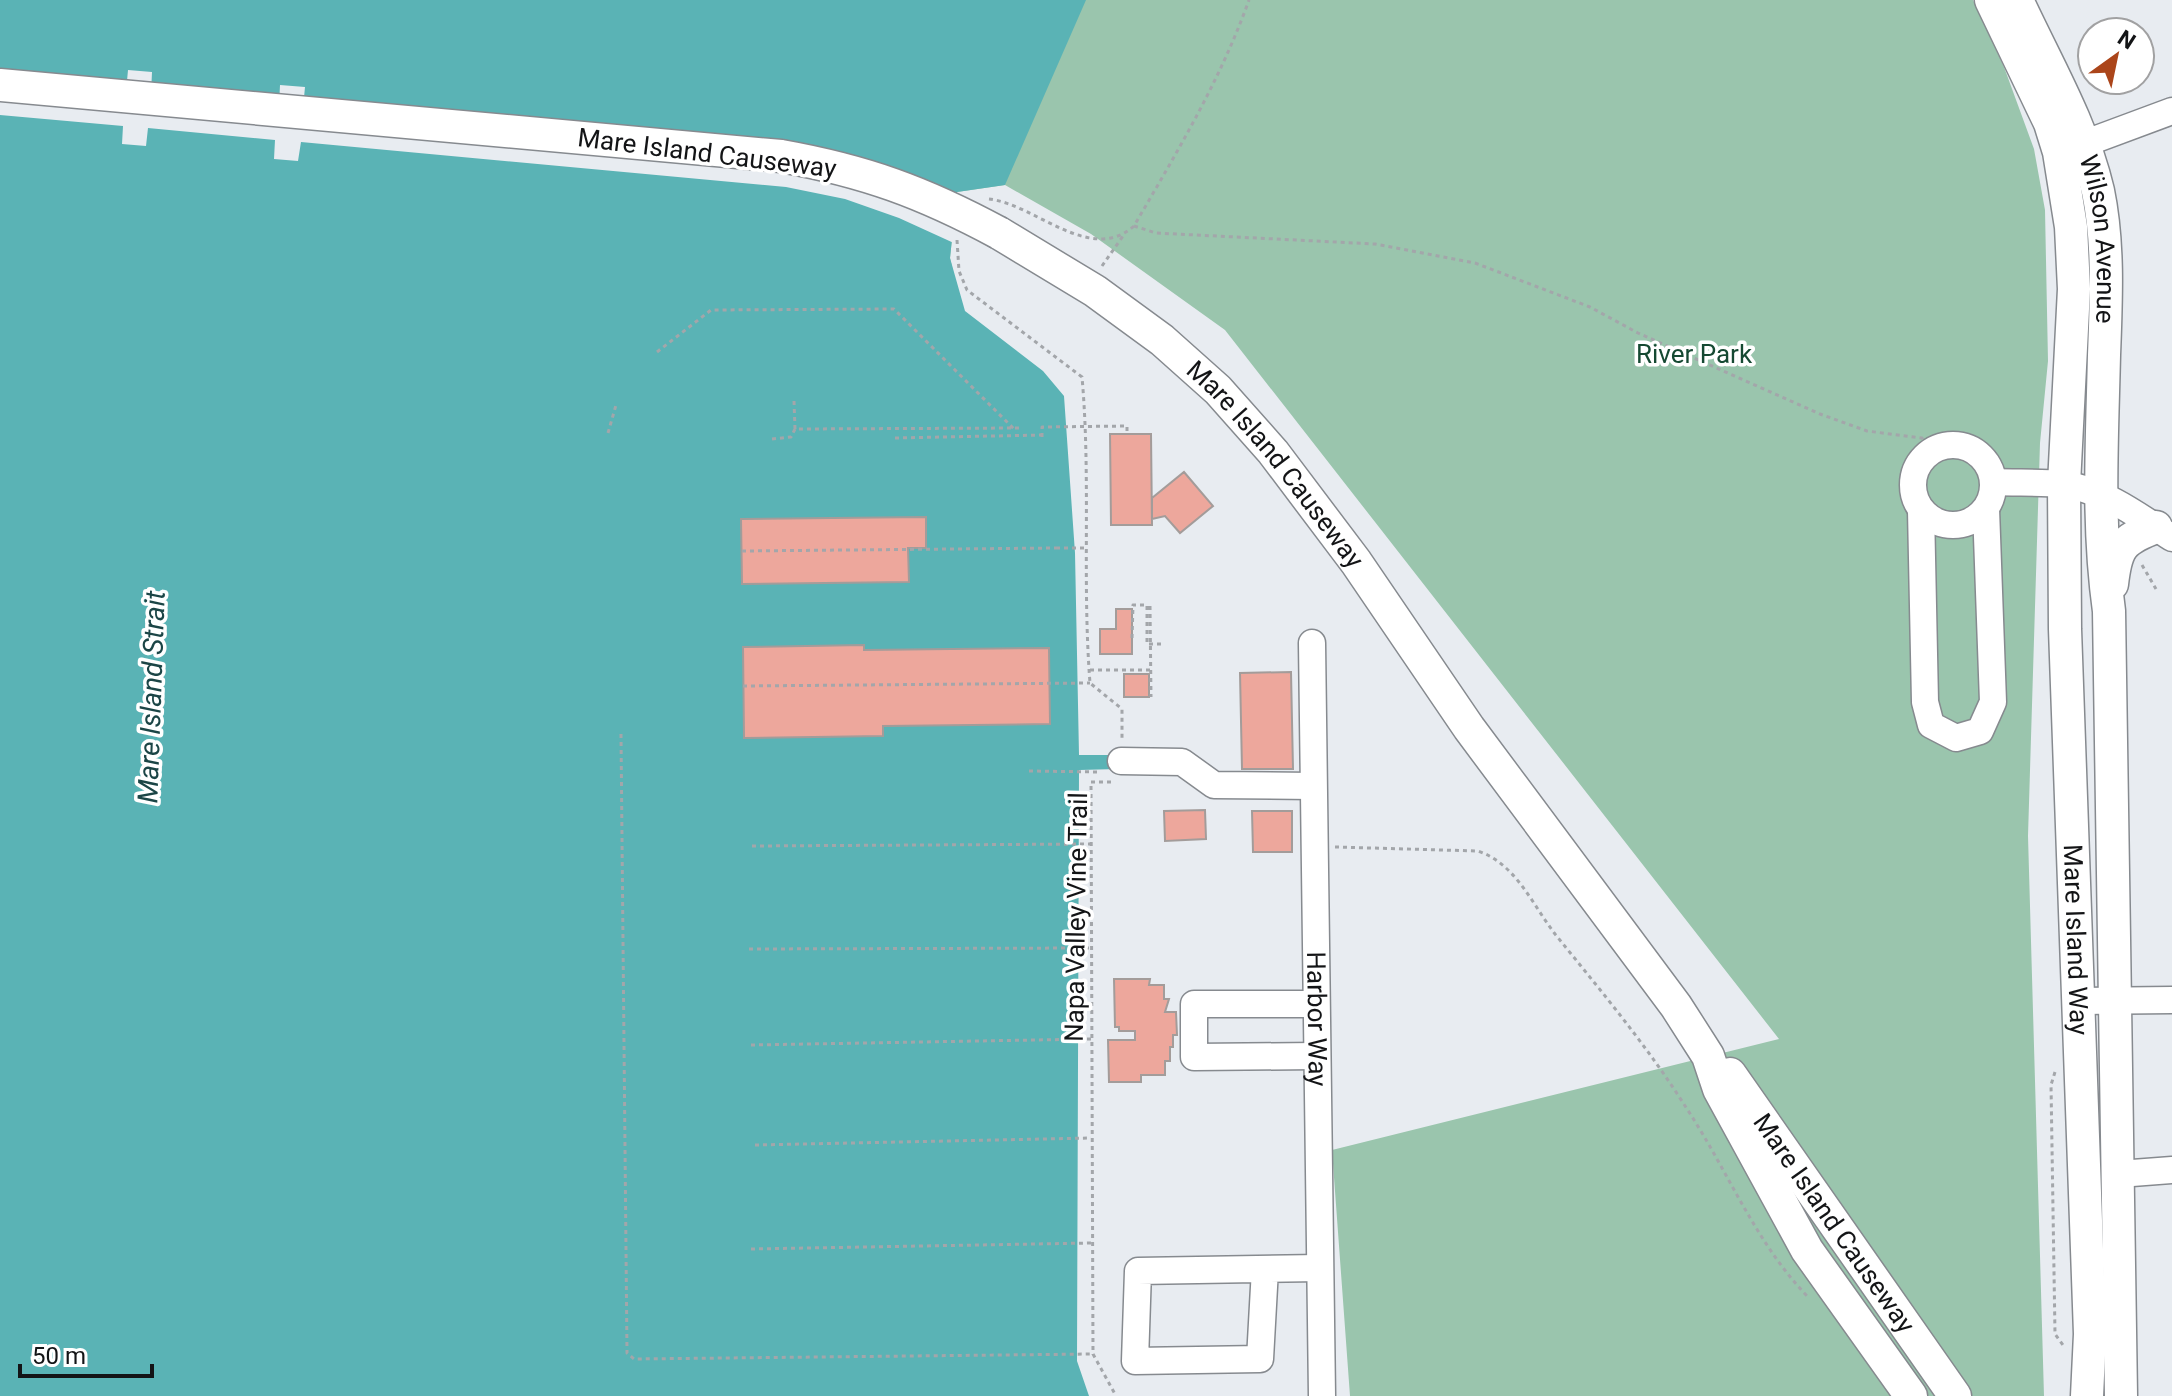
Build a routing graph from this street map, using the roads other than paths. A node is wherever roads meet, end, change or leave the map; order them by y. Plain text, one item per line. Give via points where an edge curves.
1 (1991, 0) edge
2 (2017, 0) edge
3 (0, 85) edge
4 (0, 103) edge
5 (2172, 111) edge
6 (2071, 148) junction
7 (995, 241) junction
8 (1994, 482) junction
9 (2064, 484) junction
10 (2099, 495) junction
11 (1986, 509) junction
12 (1921, 510) junction
13 (2164, 533) edge
14 (2109, 611) junction
15 (1312, 643) dead end
16 (1469, 728) junction
17 (1121, 766) road end
18 (1313, 786) junction
19 (2117, 999) junction
20 (2172, 1000) edge
21 (2079, 1001) junction
22 (1315, 1004) junction
23 (1316, 1056) junction
24 (1708, 1056) junction
25 (2172, 1170) edge
26 (2119, 1174) junction
27 (1319, 1268) junction
28 (1265, 1269) junction
29 (1954, 1392) edge
30 (1322, 1396) edge
31 (1911, 1396) edge
32 (2087, 1396) edge
33 (2121, 1396) edge

1 - 6 main road, Wilson Avenue
2 - 6 main road, Wilson Avenue via 2055,75
3 - 7 main road, Mare Island Causeway, bridge via 781,156 895,183
4 - 7 main road, Mare Island Causeway via 779,172 890,200
5 - 6 street
6 - 9 main road, Wilson Avenue via 2074,289
6 - 10 main road, Wilson Avenue via 2098,191 2104,243
7 - 16 main road, Mare Island Causeway via 1119,328 1202,400 1259,463 1399,648
7 - 16 main road, Mare Island Causeway via 1088,286 1162,340 1245,419 1356,562
8 - 9 street
8 - 11 street
8 - 12 street via 1989,466 1972,449 1945,445 1918,464 1912,481
9 - 10 street
9 - 21 main road, Mare Island Way
10 - 13 street
10 - 14 main road, Mare Island Way
11 - 12 street via 1967,524 1953,526 1934,521
11 - 12 street via 1993,702 1980,731 1956,738 1931,725 1925,702
13 - 14 main road via 2127,541 2115,554
14 - 19 main road, Mare Island Way
15 - 18 street, Harbor Way
16 - 24 main road, Mare Island Causeway
17 - 18 street via 1182,762 1214,785
18 - 22 street, Harbor Way
19 - 20 street
19 - 21 street
19 - 26 main road, Mare Island Way
21 - 32 main road, Mare Island Way via 2090,1334
22 - 23 street, Harbor Way
22 - 23 street via 1194,1004 1194,1057
23 - 27 street, Harbor Way
24 - 29 main road, Mare Island Causeway via 1736,1079 1840,1236
24 - 31 main road, Mare Island Causeway via 1719,1089 1807,1250
25 - 26 street
26 - 33 main road, Mare Island Way
27 - 28 street
27 - 30 street, Harbor Way
28 - 28 street via 1138,1271 1135,1361 1260,1359

